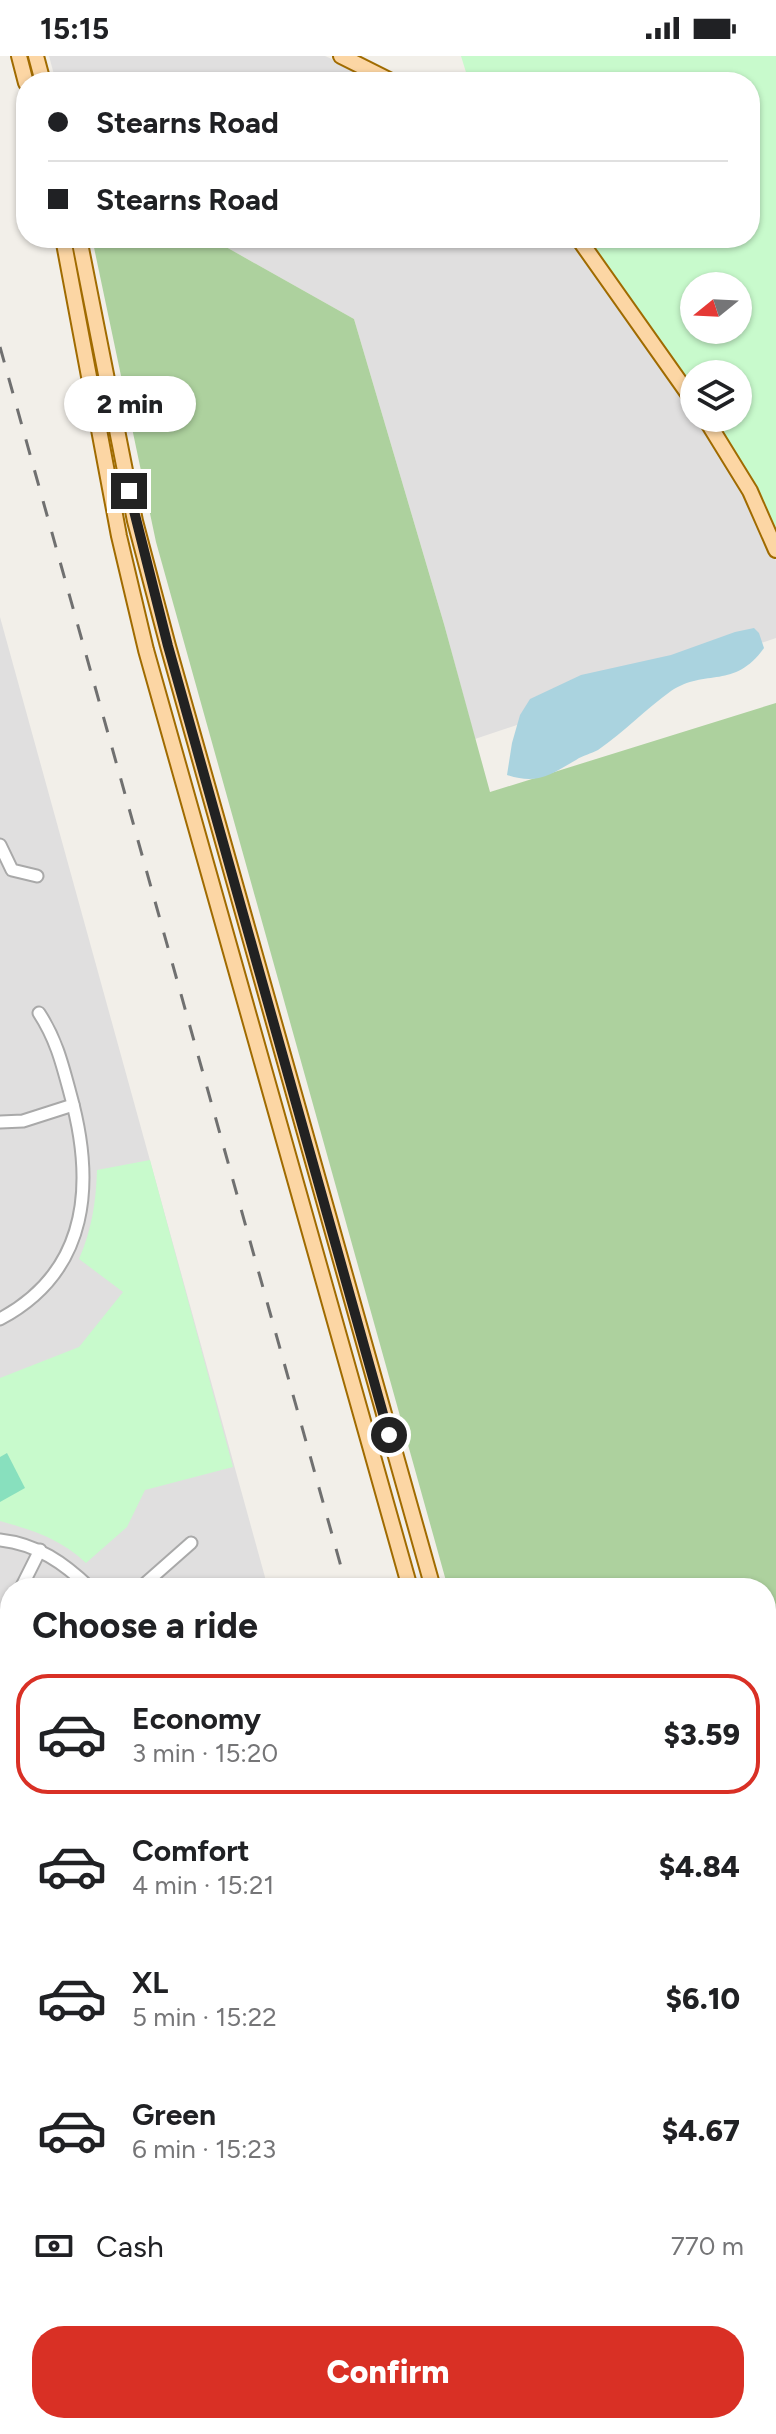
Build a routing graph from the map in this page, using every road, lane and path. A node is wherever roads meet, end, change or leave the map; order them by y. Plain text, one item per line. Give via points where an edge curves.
1 (341, 56) edge
2 (373, 72) edge
3 (65, 248) edge
4 (81, 248) edge
5 (585, 248) edge
6 (680, 382) edge
7 (714, 432) edge
8 (776, 550) edge
9 (0, 845) edge
10 (37, 876) dead end
11 (39, 1013) dead end
12 (73, 1105) junction
13 (0, 1122) edge
14 (0, 1319) edge
15 (0, 1540) edge
16 (191, 1543) dead end
17 (40, 1550) junction
18 (26, 1578) edge
19 (79, 1578) edge
20 (151, 1578) edge
21 (407, 1578) edge
22 (430, 1578) edge

1 - 2 main road
3 - 21 main road via 146,650
4 - 22 main road via 135,521
5 - 6 main road
7 - 8 main road via 750,491
9 - 10 street via 12,870
11 - 12 street via 54,1036
12 - 13 street via 23,1121
12 - 14 street via 84,1161 79,1222 53,1277
15 - 17 street
16 - 20 street
17 - 18 street
17 - 19 street

